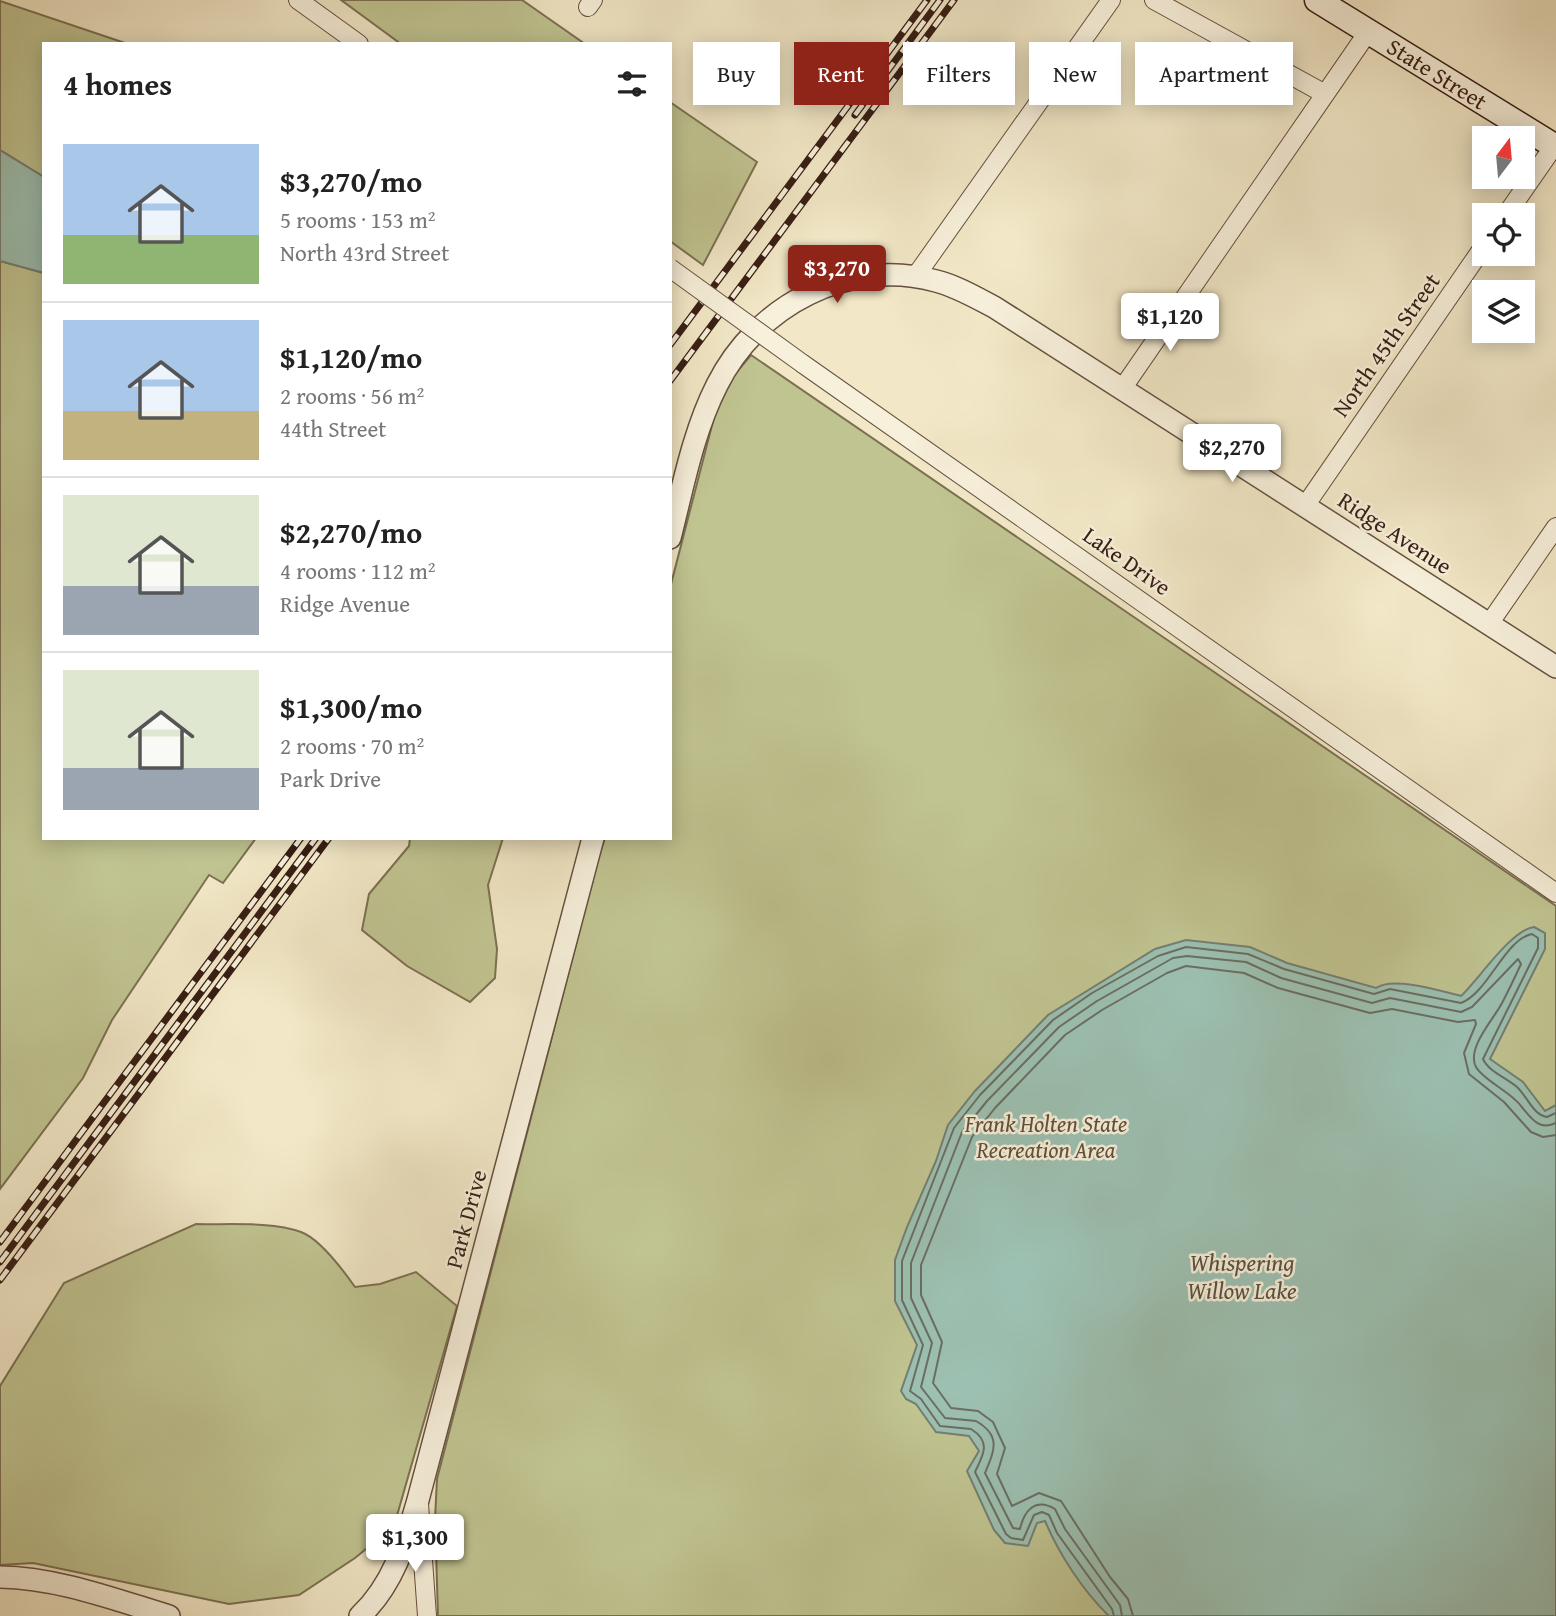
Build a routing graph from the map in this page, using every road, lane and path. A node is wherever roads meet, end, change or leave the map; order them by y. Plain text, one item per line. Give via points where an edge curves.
1 (298, 0) edge
2 (1111, 0) edge
3 (1154, 0) edge
4 (1317, 0) edge
5 (1368, 32) junction
6 (356, 42) edge
7 (1325, 94) junction
8 (1555, 146) edge
9 (1515, 203) edge
10 (1472, 263) edge
11 (672, 269) edge
12 (915, 277) junction
13 (1122, 389) junction
14 (1305, 506) junction
15 (672, 531) edge
16 (1552, 533) edge
17 (1489, 624) junction
18 (1556, 667) edge
19 (592, 840) edge
20 (1556, 893) edge
21 (418, 1500) junction
22 (0, 1577) edge
23 (169, 1616) edge
24 (359, 1616) edge
25 (427, 1616) edge

1 - 6 street
2 - 12 street
3 - 7 street
4 - 5 main road, State Street
5 - 7 street
5 - 8 main road, State Street
7 - 13 street
8 - 9 street
10 - 14 street, North 45th Street
11 - 20 street, Lake Drive, bridge
12 - 13 street, Ridge Avenue via 948,284 994,307
12 - 15 street, Ridge Avenue via 872,276 829,285 792,301 757,330 724,371 709,402
13 - 14 street, Ridge Avenue
14 - 17 street, Ridge Avenue
16 - 17 street
17 - 18 street, Ridge Avenue
19 - 21 street, Park Drive
21 - 24 street via 396,1565
21 - 25 street, Park Drive
22 - 23 street via 68,1586

